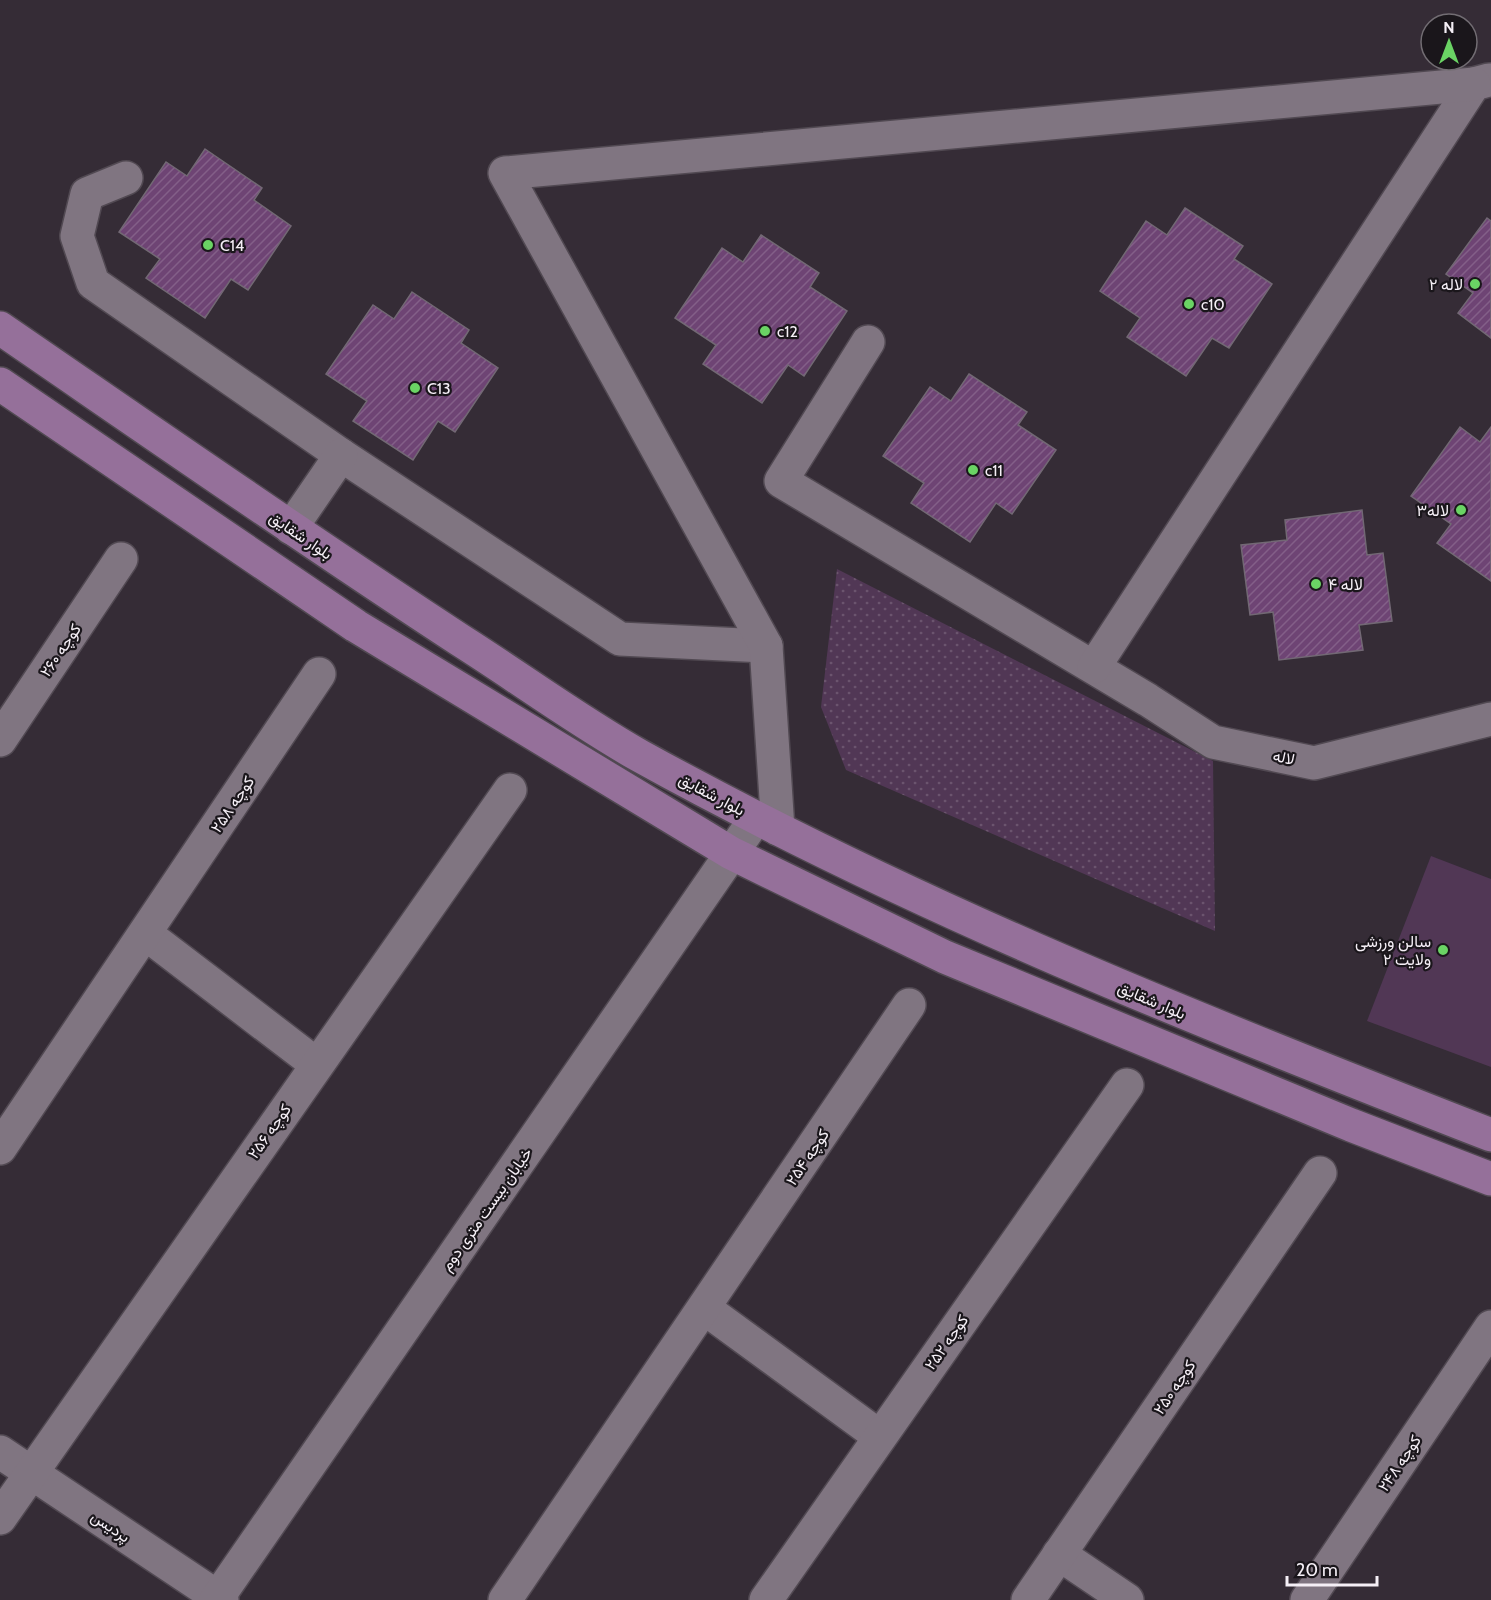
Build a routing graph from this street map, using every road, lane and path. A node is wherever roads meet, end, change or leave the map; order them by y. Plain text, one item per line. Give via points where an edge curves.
1 (1483, 81) edge
2 (126, 178) dead end
3 (0, 328) edge
4 (868, 342) dead end
5 (0, 384) edge
6 (341, 455) junction
7 (291, 528) junction
8 (121, 559) dead end
9 (766, 646) junction
10 (1094, 667) junction
11 (319, 674) dead end
12 (1491, 719) edge
13 (0, 740) edge
14 (510, 790) dead end
15 (767, 823) junction
16 (731, 853) junction
17 (146, 934) junction
18 (909, 1005) dead end
19 (316, 1064) junction
20 (1127, 1085) dead end
21 (1491, 1135) edge
22 (0, 1148) edge
23 (1320, 1173) dead end
24 (1491, 1179) edge
25 (704, 1308) junction
26 (1491, 1327) edge
27 (879, 1436) junction
28 (0, 1452) edge
29 (30, 1472) junction
30 (0, 1518) edge
31 (1059, 1554) junction
32 (218, 1599) edge
33 (504, 1600) edge
34 (766, 1600) edge
35 (1028, 1600) edge
36 (1126, 1600) edge
37 (1307, 1600) edge

1 - 9 street via 506,173
1 - 10 street
2 - 6 street via 87,194 76,236 93,283
3 - 7 main road, بلوار شقایق
4 - 10 street, لاله via 781,481
5 - 16 main road via 347,620
6 - 7 street
6 - 9 street via 620,639
7 - 15 main road, بلوار شقایق via 635,753
8 - 13 street, کوچه ۲۶۰
9 - 15 street
10 - 12 street, لاله via 1213,742 1314,763
11 - 17 street, کوچه ۲۵۸
14 - 19 street, کوچه ۲۵۶
15 - 16 street, خیابان بیست متری دوم
15 - 21 main road, بلوار شقایق via 1022,946 1254,1043
16 - 24 main road via 945,957
16 - 32 street, خیابان بیست متری دوم
17 - 19 street
17 - 22 street, کوچه ۲۵۸
18 - 25 street, کوچه ۲۵۴
19 - 29 street, کوچه ۲۵۶
20 - 27 street, کوچه ۲۵۲
23 - 31 street, کوچه ۲۵۰
25 - 27 street
25 - 33 street, کوچه ۲۵۴
26 - 37 street, کوچه ۲۴۸
27 - 34 street, کوچه ۲۵۲
28 - 29 street, پردیس
29 - 30 street, کوچه ۲۵۶
29 - 32 street, پردیس
31 - 35 street, کوچه ۲۵۰
31 - 36 street

